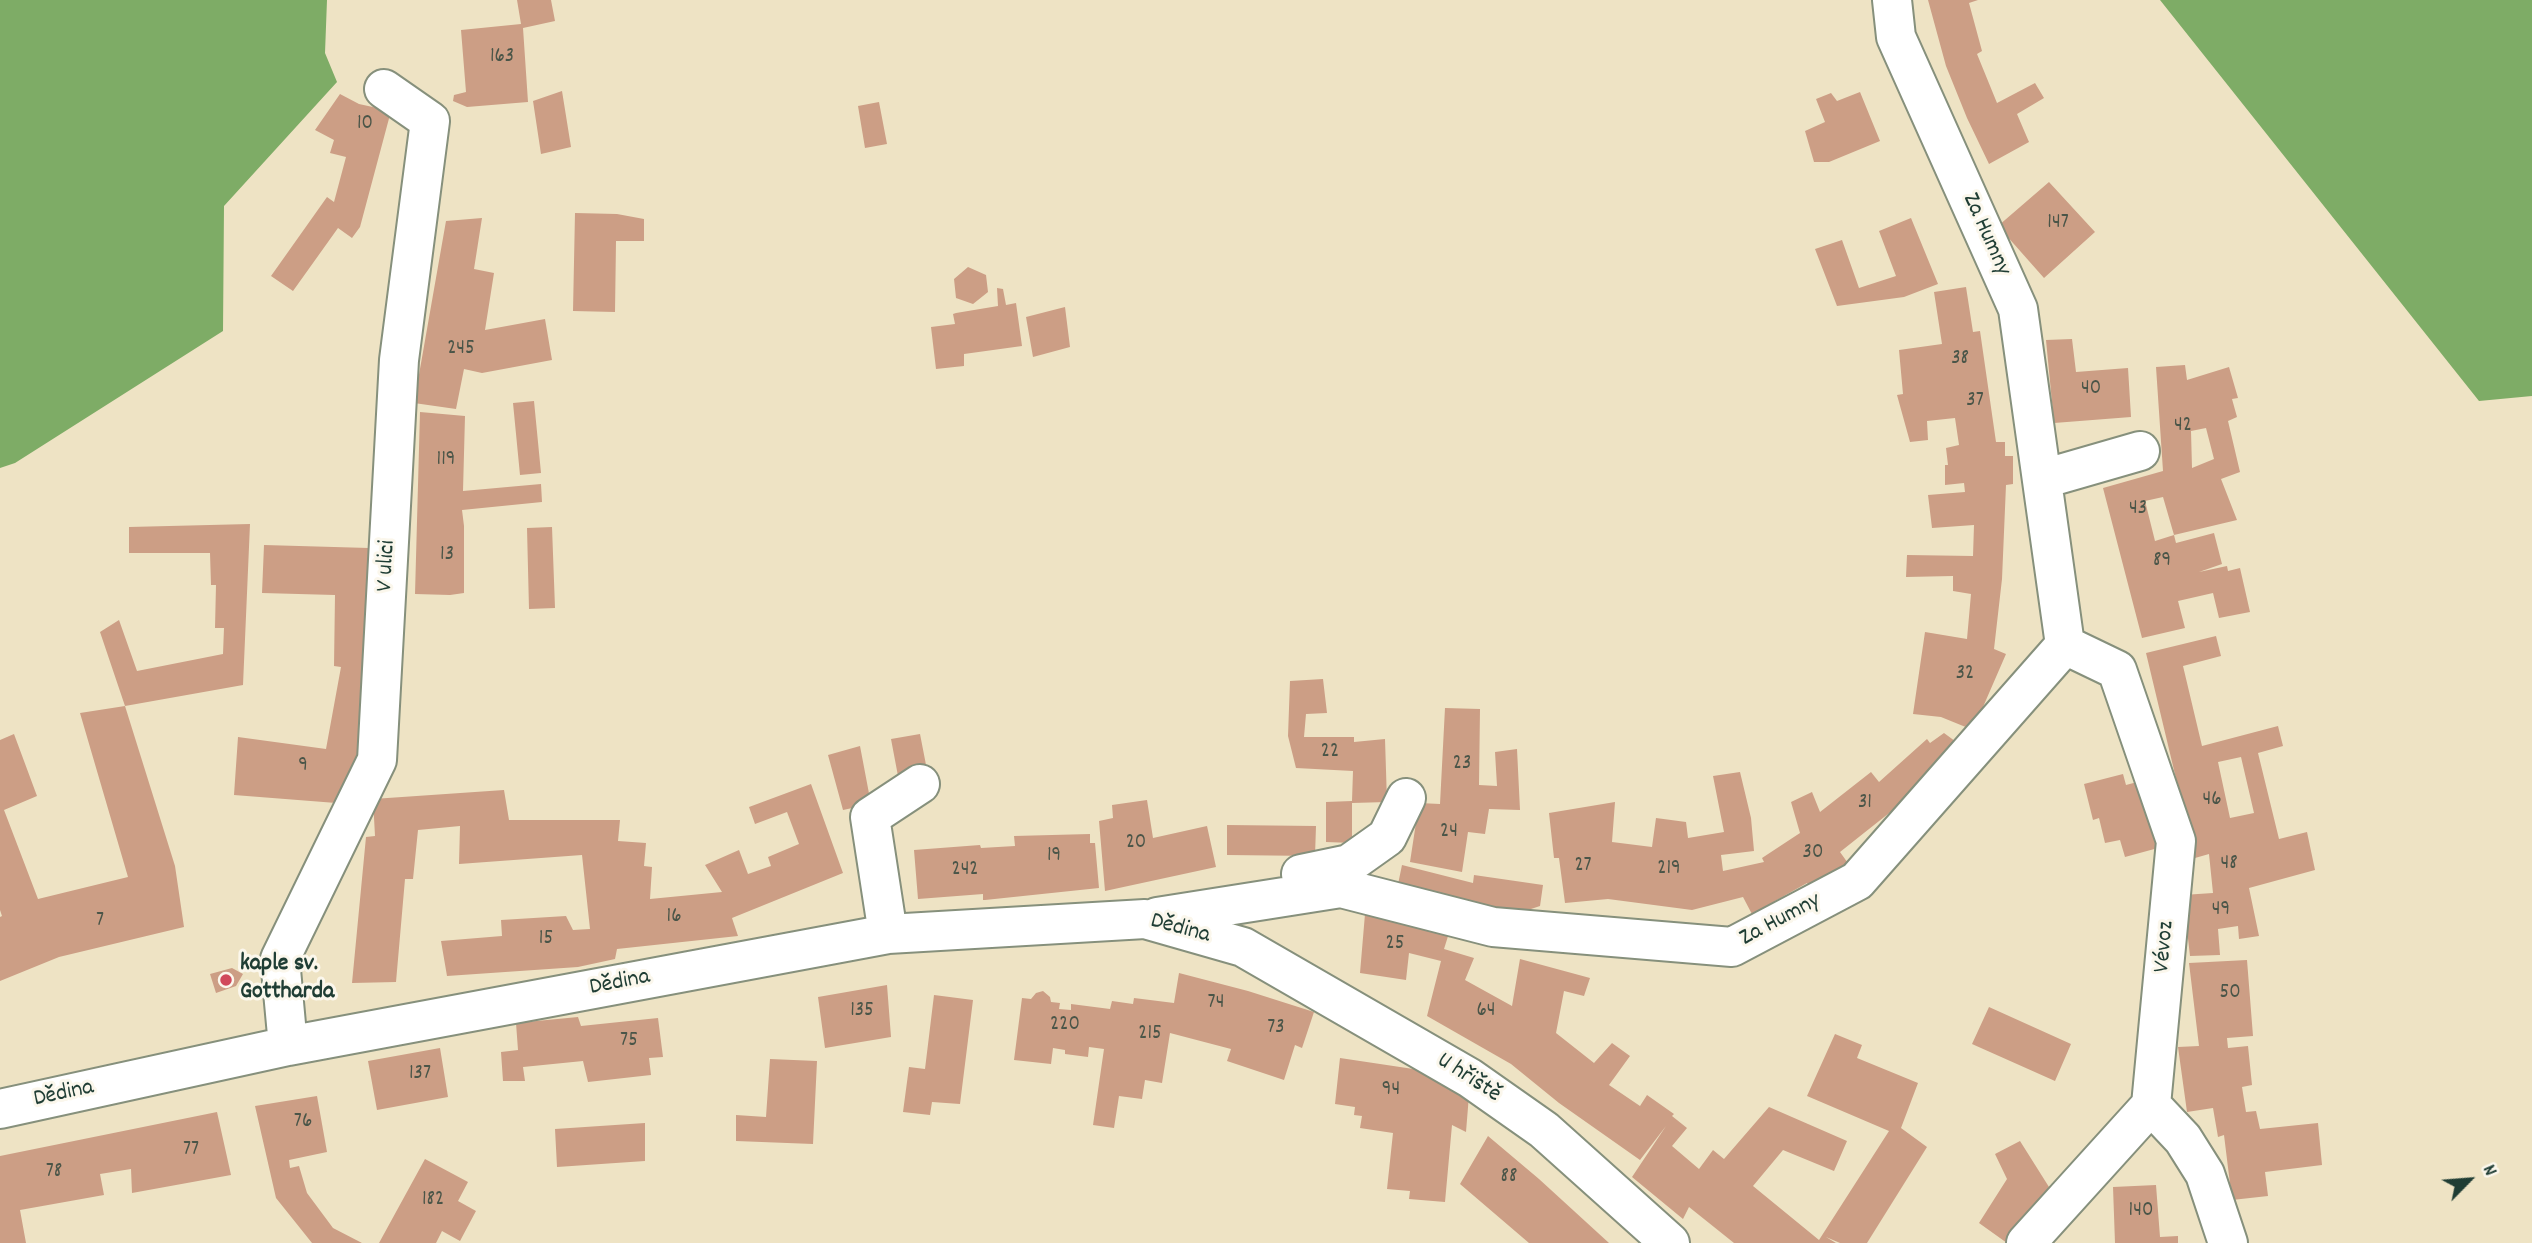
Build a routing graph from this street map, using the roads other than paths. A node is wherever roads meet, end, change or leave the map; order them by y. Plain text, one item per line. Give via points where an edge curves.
1 (1892, 0) edge
2 (384, 89) dead end
3 (2140, 450) dead end
4 (2043, 480) junction
5 (2064, 645) junction
6 (920, 784) dead end
7 (1406, 798) dead end
8 (1145, 919) junction
9 (888, 934) junction
10 (1243, 947) joint
11 (288, 1046) junction
12 (2151, 1105) junction
13 (0, 1109) edge
14 (1670, 1243) edge
15 (2026, 1243) edge
16 (2228, 1243) edge

1 - 4 street, Za Humny via 1896,37 2018,309
2 - 11 street, V ulici via 430,121 399,360 377,760 280,959
3 - 4 street
4 - 5 street, Za Humny
5 - 8 street, Za Humny via 1857,881 1732,947 1493,927 1341,888
5 - 12 street, Vévoz via 2117,670 2176,841
6 - 9 street via 870,817
7 - 8 street via 1387,837 1349,864 1267,881
8 - 9 street, Dědina
8 - 10 street, Dědina
9 - 11 street, Dědina
10 - 14 street, U hřiště via 1470,1078 1544,1130
11 - 13 street, Dědina
12 - 15 street
12 - 16 street via 2183,1139 2206,1174

